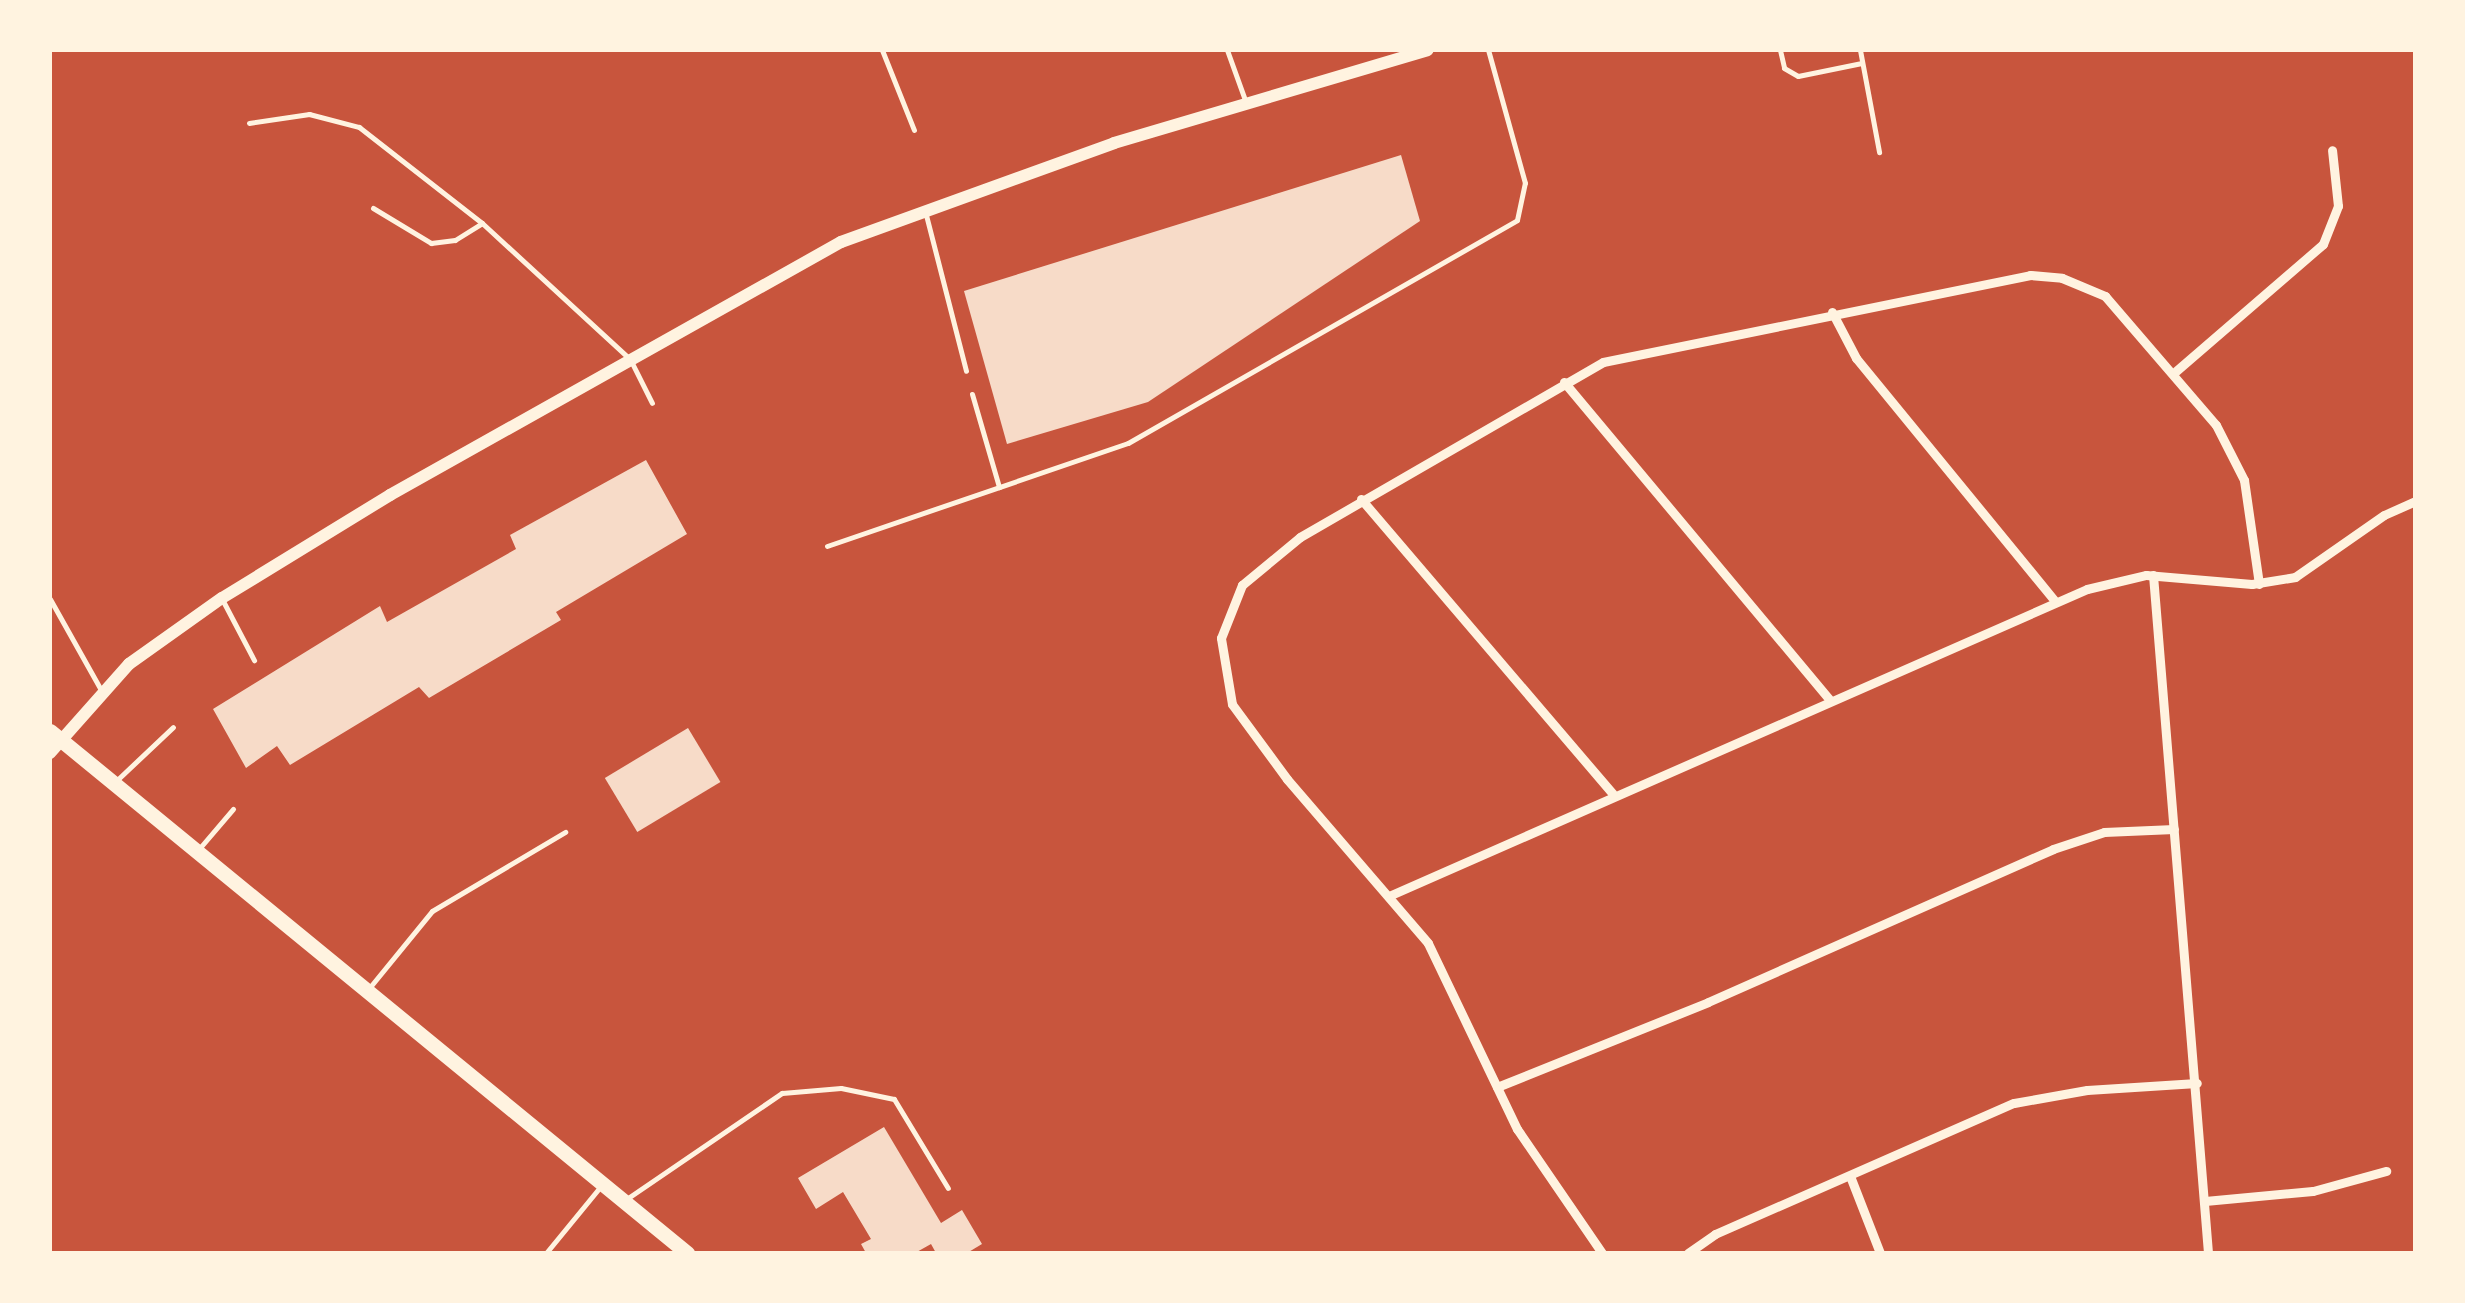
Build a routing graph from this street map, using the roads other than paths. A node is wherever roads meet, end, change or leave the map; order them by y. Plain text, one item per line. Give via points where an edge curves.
1 (882, 50) edge
2 (1227, 50) edge
3 (1428, 50) edge
4 (1488, 50) edge
5 (1780, 50) edge
6 (1860, 50) edge
7 (1862, 64) junction
8 (1246, 103) junction
9 (249, 123) dead end
10 (914, 130) dead end
11 (2332, 150) dead end
12 (1879, 152) dead end
13 (373, 208) dead end
14 (924, 208) junction
15 (482, 223) junction
16 (1832, 312) junction
17 (630, 358) junction
18 (966, 371) dead end
19 (2176, 372) junction
20 (1564, 382) junction
21 (972, 394) dead end
22 (652, 403) dead end
23 (999, 488) junction
24 (1361, 499) junction
25 (2415, 502) edge
26 (827, 546) dead end
27 (2153, 575) junction
28 (2259, 584) junction
29 (50, 598) edge
30 (222, 598) junction
31 (2055, 601) junction
32 (254, 660) dead end
33 (102, 692) junction
34 (1830, 700) junction
35 (173, 727) dead end
36 (56, 735) edge
37 (50, 754) edge
38 (115, 782) junction
39 (1612, 793) junction
40 (233, 809) dead end
41 (2174, 829) junction
42 (564, 832) dead end
43 (196, 852) junction
44 (1391, 895) junction
45 (365, 993) junction
46 (2197, 1083) junction
47 (1497, 1087) junction
48 (2386, 1171) dead end
49 (1850, 1176) junction
50 (602, 1185) junction
51 (948, 1188) dead end
52 (2205, 1200) junction
53 (622, 1202) junction
54 (546, 1253) edge
55 (687, 1253) edge
56 (1602, 1253) edge
57 (1688, 1253) edge
58 (1880, 1253) edge
59 (2208, 1253) edge

1 - 10 lane
2 - 8 lane
3 - 8 main road
4 - 23 lane via 1525,183 1517,220 1128,443
5 - 7 lane via 1784,68 1798,76
6 - 7 lane
7 - 12 lane
8 - 14 main road
9 - 15 lane via 308,114 359,127
11 - 19 street via 2338,206 2322,244
13 - 15 lane via 431,243 455,240
14 - 17 main road via 841,242
14 - 18 lane
15 - 17 lane
16 - 19 street via 2007,276 2062,278 2105,296
16 - 20 street via 1647,349
16 - 31 street via 1856,358
17 - 22 lane
17 - 30 main road
19 - 28 street via 2216,425 2244,480
20 - 24 street
20 - 34 street
21 - 23 lane
23 - 26 lane
24 - 39 street
24 - 44 street via 1242,585 1224,622 1221,668 1245,725
25 - 28 street via 2384,515 2295,577
27 - 28 street
27 - 31 street
27 - 41 street
29 - 33 lane
30 - 32 lane
30 - 33 main road via 160,638
31 - 34 street
33 - 36 main road
34 - 39 street
35 - 38 lane
36 - 37 main road
36 - 38 main road
38 - 43 main road
39 - 44 street
40 - 43 lane
41 - 46 street
41 - 47 street via 2104,832 2053,849 1725,995
42 - 45 lane via 432,911
43 - 45 main road
44 - 47 street via 1452,982
45 - 50 main road
46 - 49 street via 2087,1090 2014,1104
46 - 52 street
47 - 56 street via 1542,1170
48 - 52 street via 2313,1191
49 - 57 street via 1715,1234
49 - 58 street
50 - 53 main road
50 - 54 lane
51 - 53 lane via 894,1099 841,1088 782,1094
52 - 59 street
53 - 55 main road

